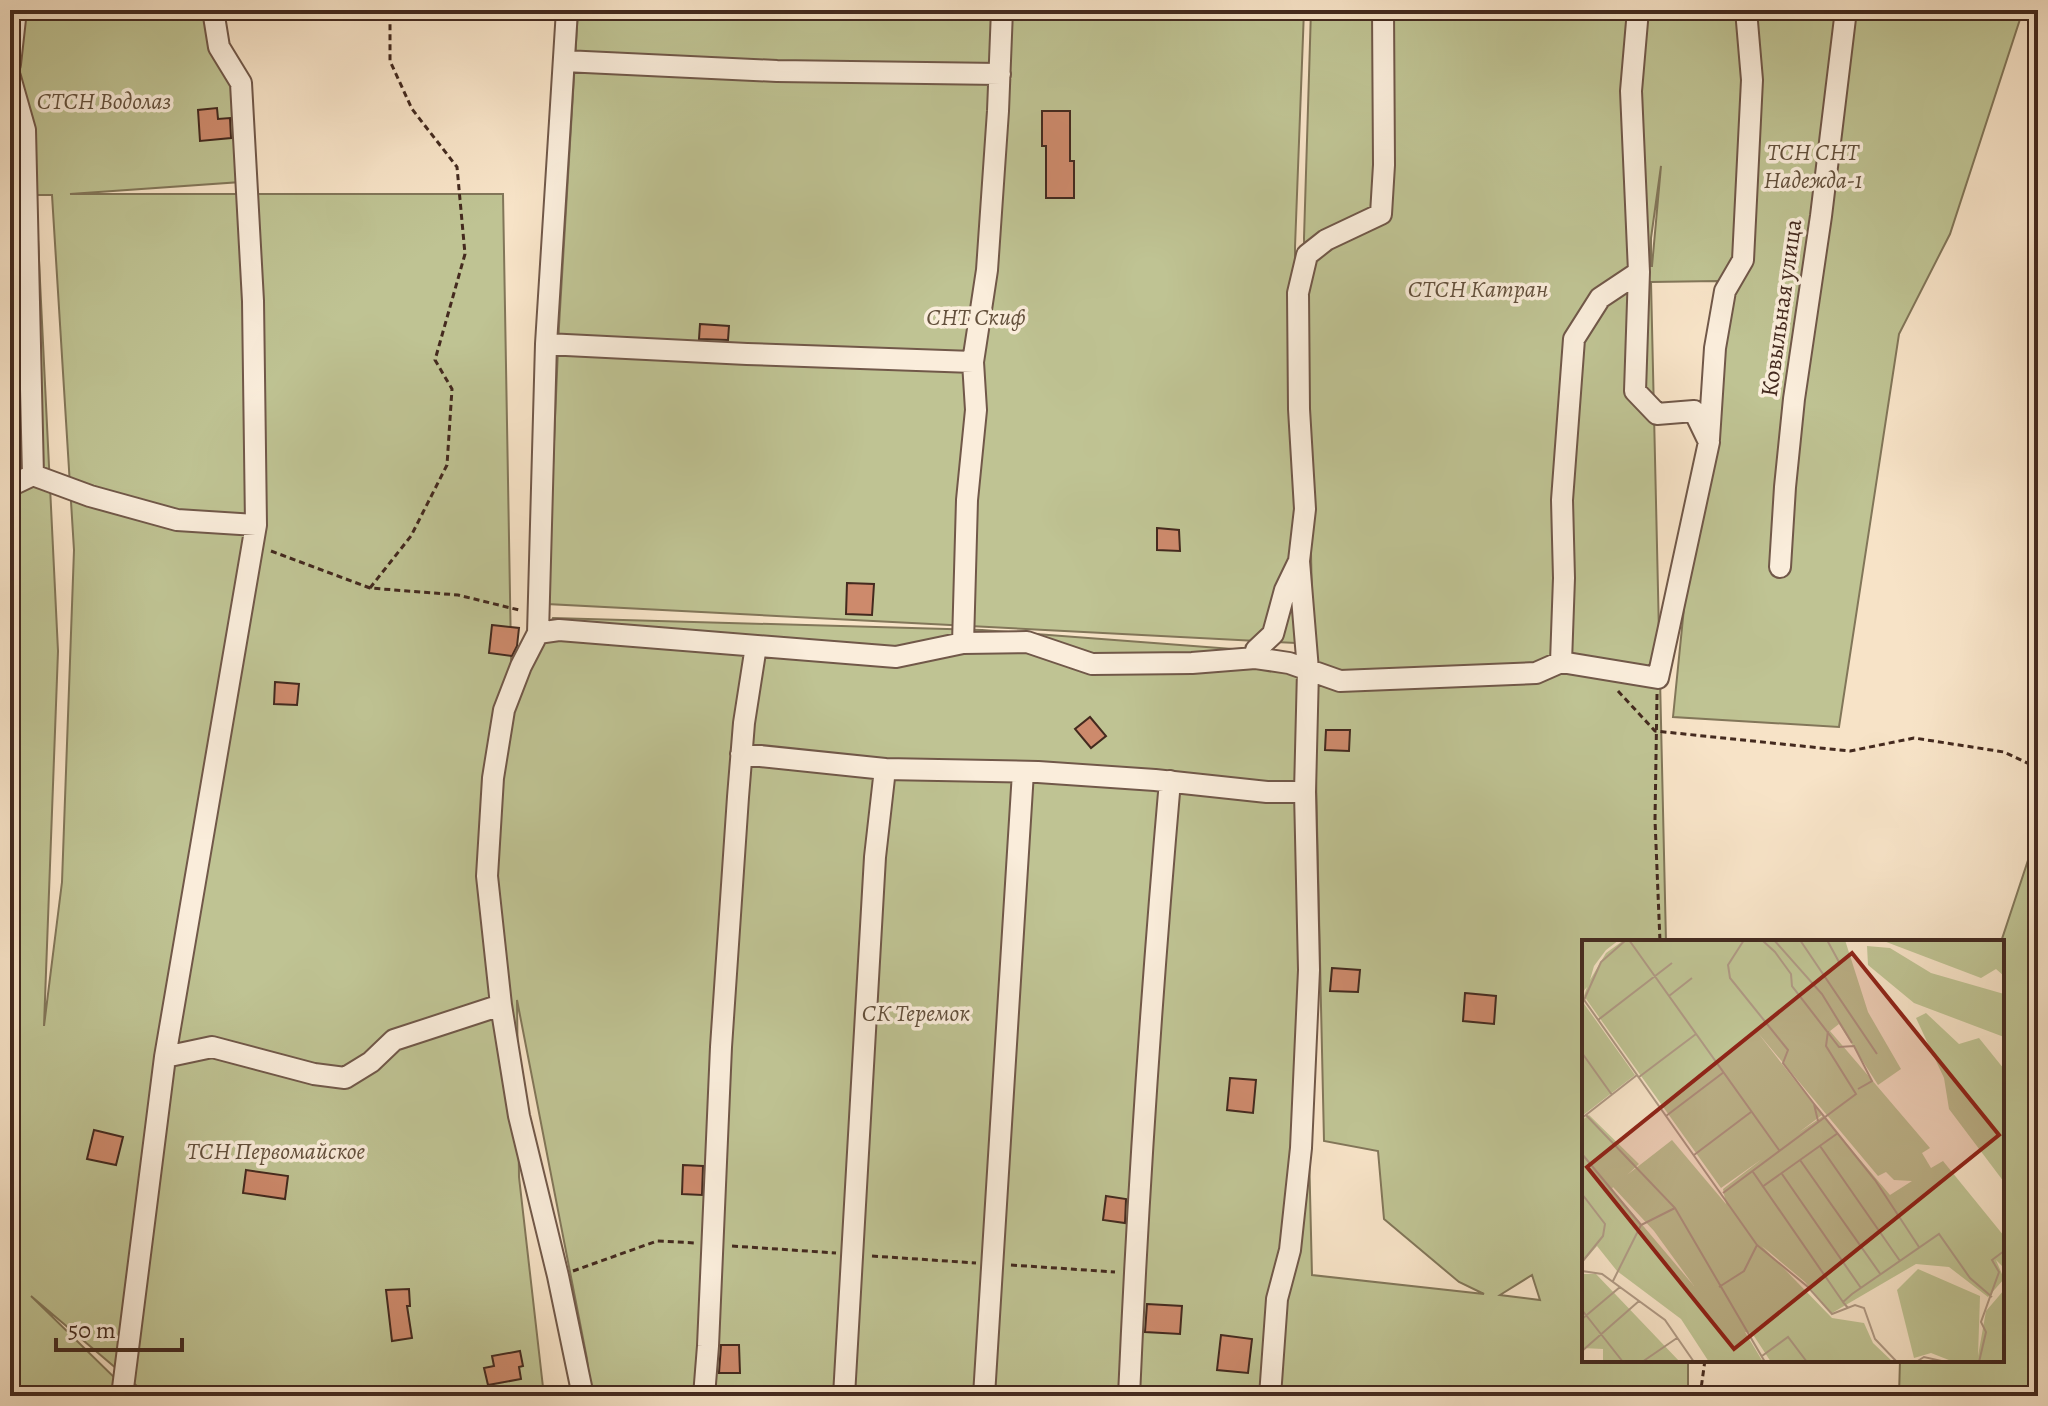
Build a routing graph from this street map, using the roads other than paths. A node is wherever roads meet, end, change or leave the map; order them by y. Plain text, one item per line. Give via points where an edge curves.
1 (16, 10) edge
2 (213, 10) edge
3 (567, 10) edge
4 (1002, 10) edge
5 (1383, 10) edge
6 (1638, 10) edge
7 (1746, 10) edge
8 (1846, 10) edge
9 (564, 61) junction
10 (10, 64) edge
11 (1000, 74) junction
12 (10, 77) edge
13 (1639, 272) junction
14 (546, 344) junction
15 (973, 362) junction
16 (1709, 442) junction
17 (33, 475) junction
18 (10, 486) edge
19 (254, 535) junction
20 (1299, 561) junction
21 (1780, 567) dead end
22 (538, 624) junction
23 (963, 643) junction
24 (756, 646) junction
25 (1255, 658) junction
26 (1561, 662) junction
27 (1308, 670) junction
28 (741, 754) junction
29 (885, 769) junction
30 (1023, 772) junction
31 (1170, 781) junction
32 (1305, 792) junction
33 (501, 1005) junction
34 (165, 1057) junction
35 (122, 1396) edge
36 (583, 1396) edge
37 (704, 1396) edge
38 (844, 1396) edge
39 (984, 1396) edge
40 (1129, 1396) edge
41 (1270, 1396) edge

1 - 10 street
2 - 19 street via 219,47 241,83 253,301
3 - 9 street
4 - 11 street
5 - 20 street via 1381,214 1307,255 1298,293 1305,509
6 - 13 street via 1631,91
7 - 16 street via 1752,80 1743,260 1725,291
8 - 21 street, Ковыльная улица via 1794,399
9 - 11 street
9 - 14 street
11 - 15 street via 987,270
12 - 17 street via 25,130
13 - 16 street via 1635,391 1657,414 1694,411
13 - 26 street via 1600,298 1574,339 1562,500
14 - 15 street
14 - 22 street
15 - 23 street via 976,410
16 - 26 street via 1658,678
17 - 18 street
17 - 19 street via 177,520
19 - 34 street
20 - 25 street via 1273,634
20 - 27 street
22 - 24 street
22 - 33 street via 504,710 493,778 487,876
23 - 24 street via 896,657
23 - 25 street via 1027,642 1092,664
24 - 28 street
25 - 27 street
26 - 27 street via 1536,673 1340,681
27 - 32 street
28 - 29 street
28 - 37 street
29 - 30 street
29 - 38 street via 875,857
30 - 31 street
30 - 39 street
31 - 32 street
31 - 40 street
32 - 41 street via 1309,970 1301,1148 1290,1250 1277,1299
33 - 34 street via 394,1040 345,1078 212,1047
33 - 36 street via 519,1116
34 - 35 street

